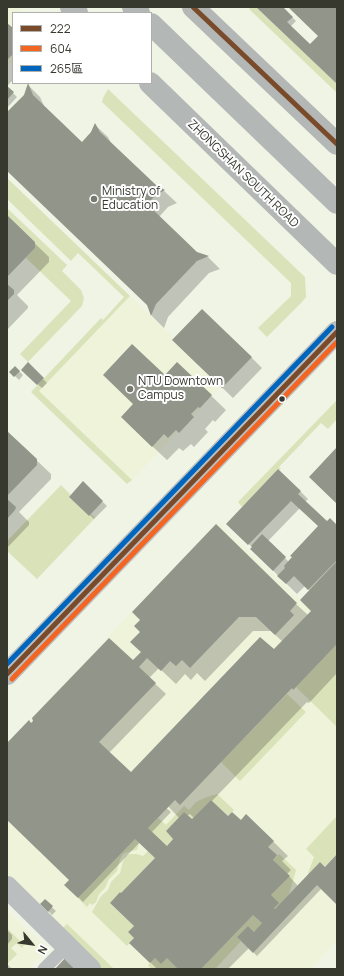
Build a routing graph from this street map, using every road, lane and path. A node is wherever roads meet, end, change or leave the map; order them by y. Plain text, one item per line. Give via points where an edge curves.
1 (193, 7) edge
2 (152, 25) edge
3 (151, 84) edge
4 (337, 144) edge
5 (337, 203) edge
6 (337, 264) edge
7 (337, 332) edge
8 (7, 674) edge
9 (7, 887) edge
10 (67, 946) junction
11 (44, 969) edge
12 (90, 969) edge

1 - 4 main road
2 - 5 main road
3 - 6 main road, ZHONGSHAN SOUTH ROAD
7 - 8 street
9 - 10 street
10 - 11 lane
10 - 12 street

